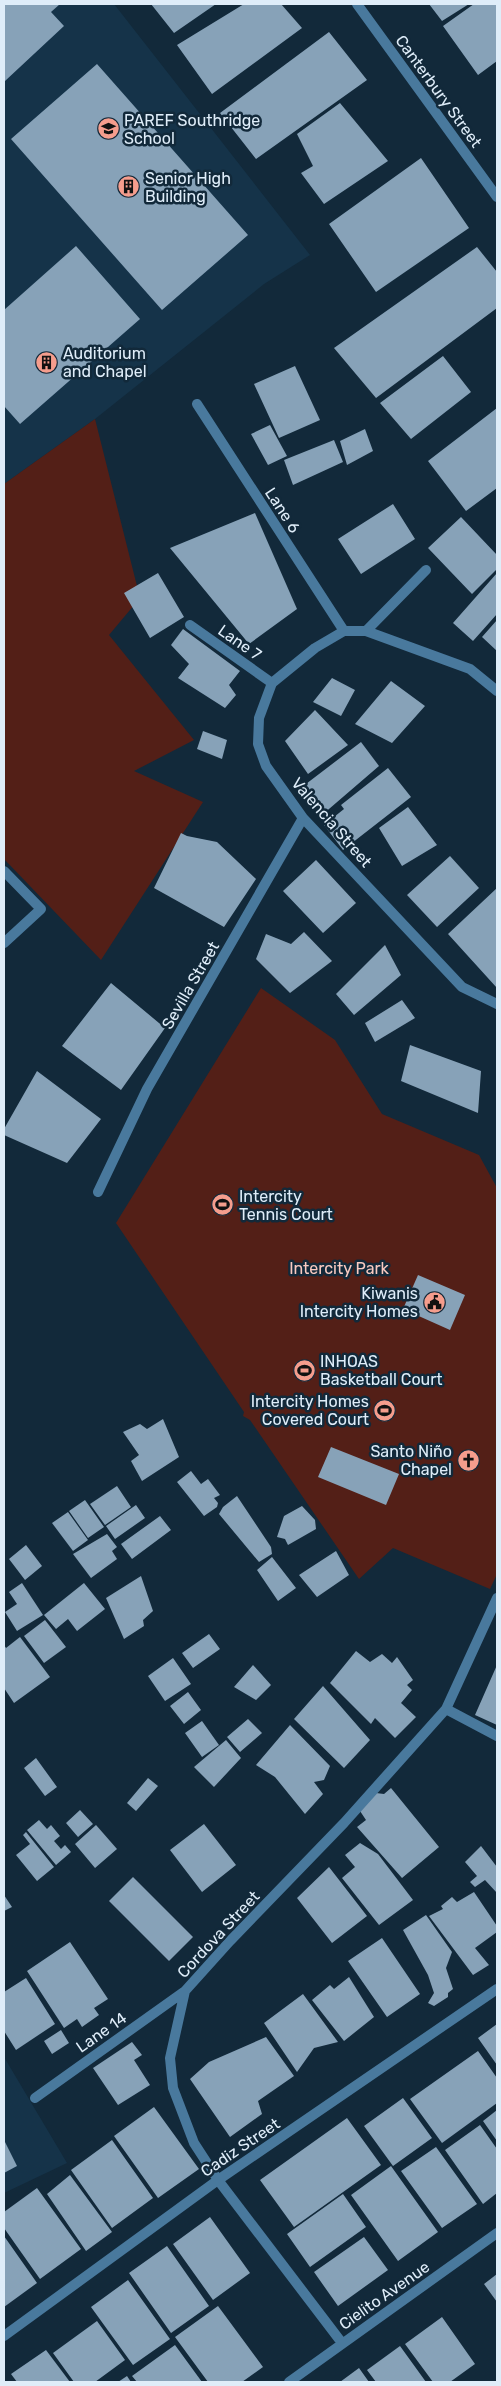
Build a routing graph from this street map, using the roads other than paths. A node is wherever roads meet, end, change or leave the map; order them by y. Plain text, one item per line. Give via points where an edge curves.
1 (357, 4) edge
2 (497, 196) edge
3 (197, 404) dead end
4 (426, 570) dead end
5 (190, 625) dead end
6 (344, 631) junction
7 (366, 631) junction
8 (272, 683) junction
9 (497, 691) edge
10 (303, 818) junction
11 (4, 871) edge
12 (4, 943) edge
13 (497, 1004) edge
14 (98, 1192) dead end
15 (497, 1598) edge
16 (446, 1708) junction
17 (497, 1736) edge
18 (497, 1990) edge
19 (185, 1991) junction
20 (35, 2098) dead end
21 (218, 2180) junction
22 (497, 2233) edge
23 (4, 2336) edge
24 (342, 2343) junction
25 (289, 2382) edge

1 - 2 street, Canterbury Street
3 - 6 street, Lane 6
4 - 7 street
5 - 8 street, Lane 7
6 - 7 street
6 - 8 street via 316,648
7 - 9 street via 470,669
8 - 10 street, Valencia Street via 259,718 258,744 266,766
10 - 13 street, Valencia Street via 462,987
10 - 14 street, Sevilla Street via 148,1089
11 - 12 street via 41,909
15 - 16 street, Cordova Street
16 - 17 street
16 - 19 street, Cordova Street via 344,1823
18 - 21 street, Cadiz Street
19 - 20 street, Lane 14
19 - 21 street, Cordova Street via 170,2058 173,2088 194,2143
21 - 23 street, Cadiz Street
21 - 24 street, Cordova Street
22 - 24 street, Cielito Avenue
24 - 25 street, Cielito Avenue

